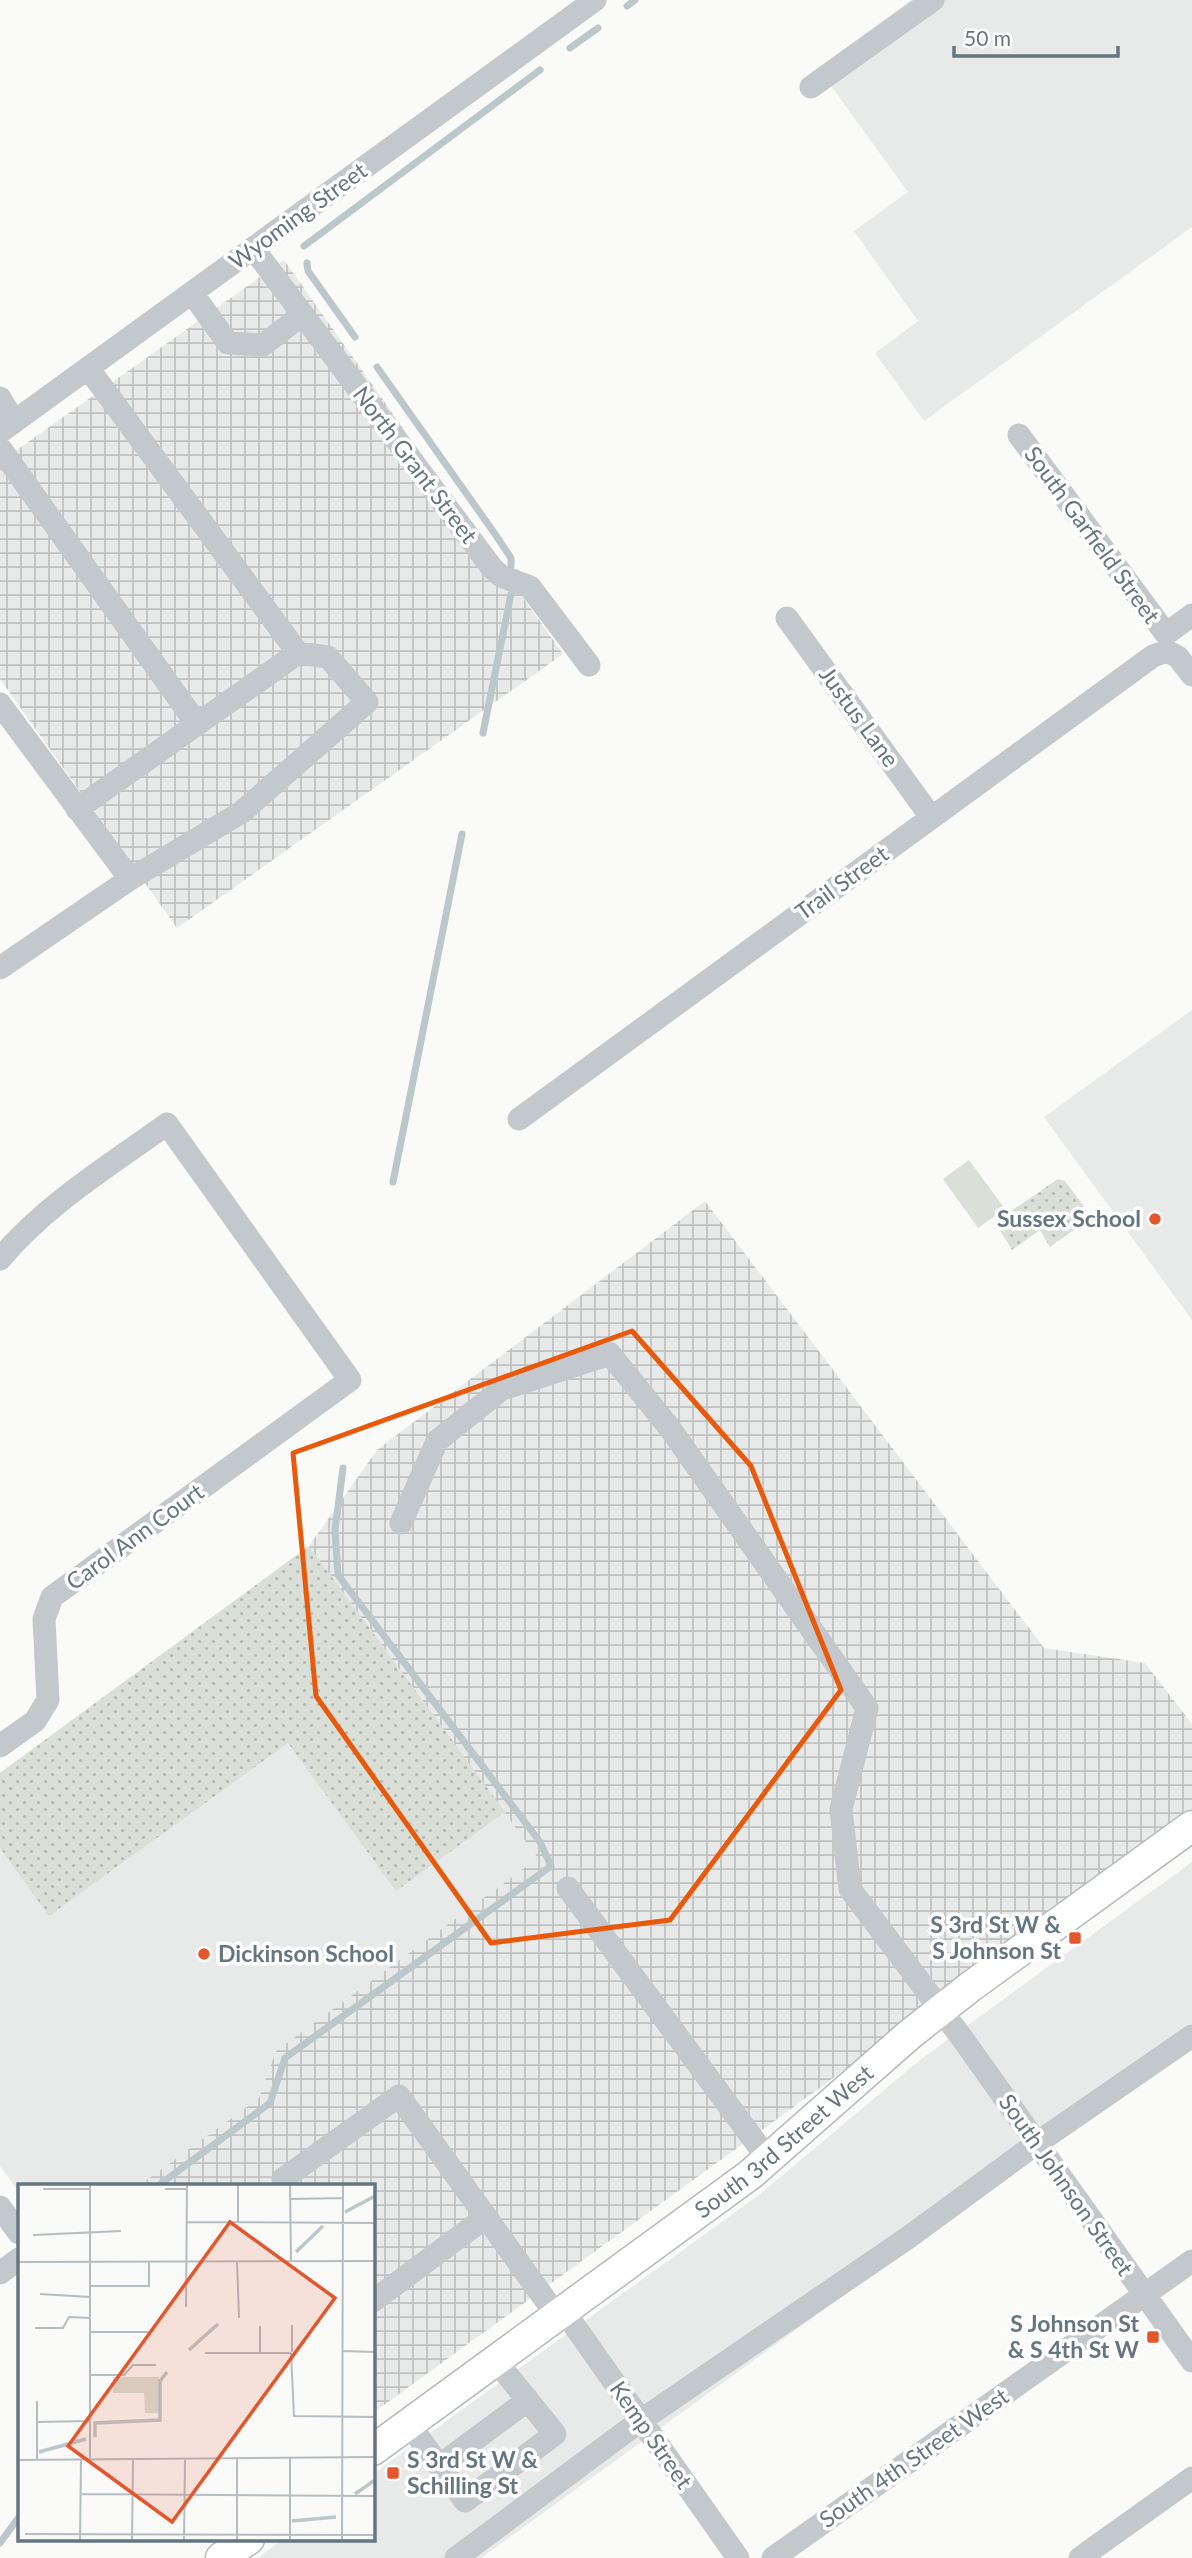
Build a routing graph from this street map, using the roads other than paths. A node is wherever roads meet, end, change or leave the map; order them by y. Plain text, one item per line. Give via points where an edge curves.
1 (595, 0) edge
2 (933, 0) edge
3 (811, 87) dead end
4 (253, 248) junction
5 (192, 293) junction
6 (302, 315) junction
7 (88, 368) junction
8 (0, 398) edge
9 (7, 427) edge
10 (1019, 435) dead end
11 (0, 448) edge
12 (1192, 615) edge
13 (787, 618) dead end
14 (1166, 642) junction
15 (298, 653) junction
16 (589, 665) dead end
17 (1192, 676) edge
18 (0, 705) edge
19 (197, 724) junction
20 (77, 809) junction
21 (931, 817) junction
22 (130, 879) junction
23 (0, 968) edge
24 (519, 1119) dead end
25 (0, 1259) edge
26 (401, 1523) dead end
27 (0, 1746) edge
28 (1192, 1826) edge
29 (568, 1888) dead end
30 (941, 2009) junction
31 (1192, 2036) edge
32 (1037, 2143) junction
33 (768, 2159) junction
34 (287, 2184) edge
35 (0, 2207) edge
36 (486, 2217) junction
37 (18, 2232) edge
38 (18, 2260) edge
39 (1192, 2261) edge
40 (0, 2273) edge
41 (1144, 2294) junction
42 (374, 2300) edge
43 (560, 2313) junction
44 (496, 2361) junction
45 (1192, 2361) edge
46 (528, 2400) junction
47 (640, 2421) junction
48 (409, 2424) junction
49 (374, 2449) edge
50 (439, 2466) junction
51 (1192, 2478) edge
52 (456, 2558) edge
53 (738, 2558) edge
54 (773, 2558) edge
55 (1080, 2558) edge

1 - 4 street, Wyoming Street
2 - 3 street
4 - 5 street, Wyoming Street
4 - 6 street, North Grant Street
5 - 6 street via 228,343 263,345
5 - 7 street, Wyoming Street
6 - 16 street, North Grant Street via 492,568 530,587
7 - 9 street, Wyoming Street
7 - 15 street
8 - 9 street
10 - 14 street, South Garfield Street
11 - 19 street
12 - 14 street, Trail Street
13 - 21 street, Justus Lane
14 - 17 street, South Garfield Street
14 - 21 street, Trail Street
15 - 19 street
15 - 22 street via 328,657 367,702 242,812
18 - 20 street
19 - 20 street
20 - 22 street
21 - 24 street, Trail Street
22 - 23 street
25 - 27 street, Carol Ann Court via 48,1211 167,1124 350,1380 52,1597 44,1619 48,1700 35,1721
26 - 30 street, South Johnson Street via 437,1441 502,1389 610,1354 669,1427 867,1708 841,1809 850,1889
28 - 30 main road, South 3rd Street West
29 - 33 street
30 - 32 street, South Johnson Street
30 - 33 main road, South 3rd Street West
31 - 32 street
32 - 41 street, South Johnson Street
32 - 47 street via 909,2237
33 - 43 main road, South 3rd Street West
34 - 36 street, Kemp Street via 283,2179 399,2096
35 - 37 street
36 - 42 street
36 - 43 street, Kemp Street
38 - 40 street
39 - 41 street, South 4th Street West
41 - 45 street, South Johnson Street
41 - 54 street, South 4th Street West
43 - 44 main road, South 3rd Street West
43 - 47 street, Kemp Street
44 - 46 street
44 - 48 main road, South 3rd Street West
46 - 50 street
46 - 50 street via 555,2434 465,2501
47 - 52 street
47 - 53 street, Kemp Street
48 - 49 main road, South 3rd Street West
48 - 50 street
51 - 55 street

